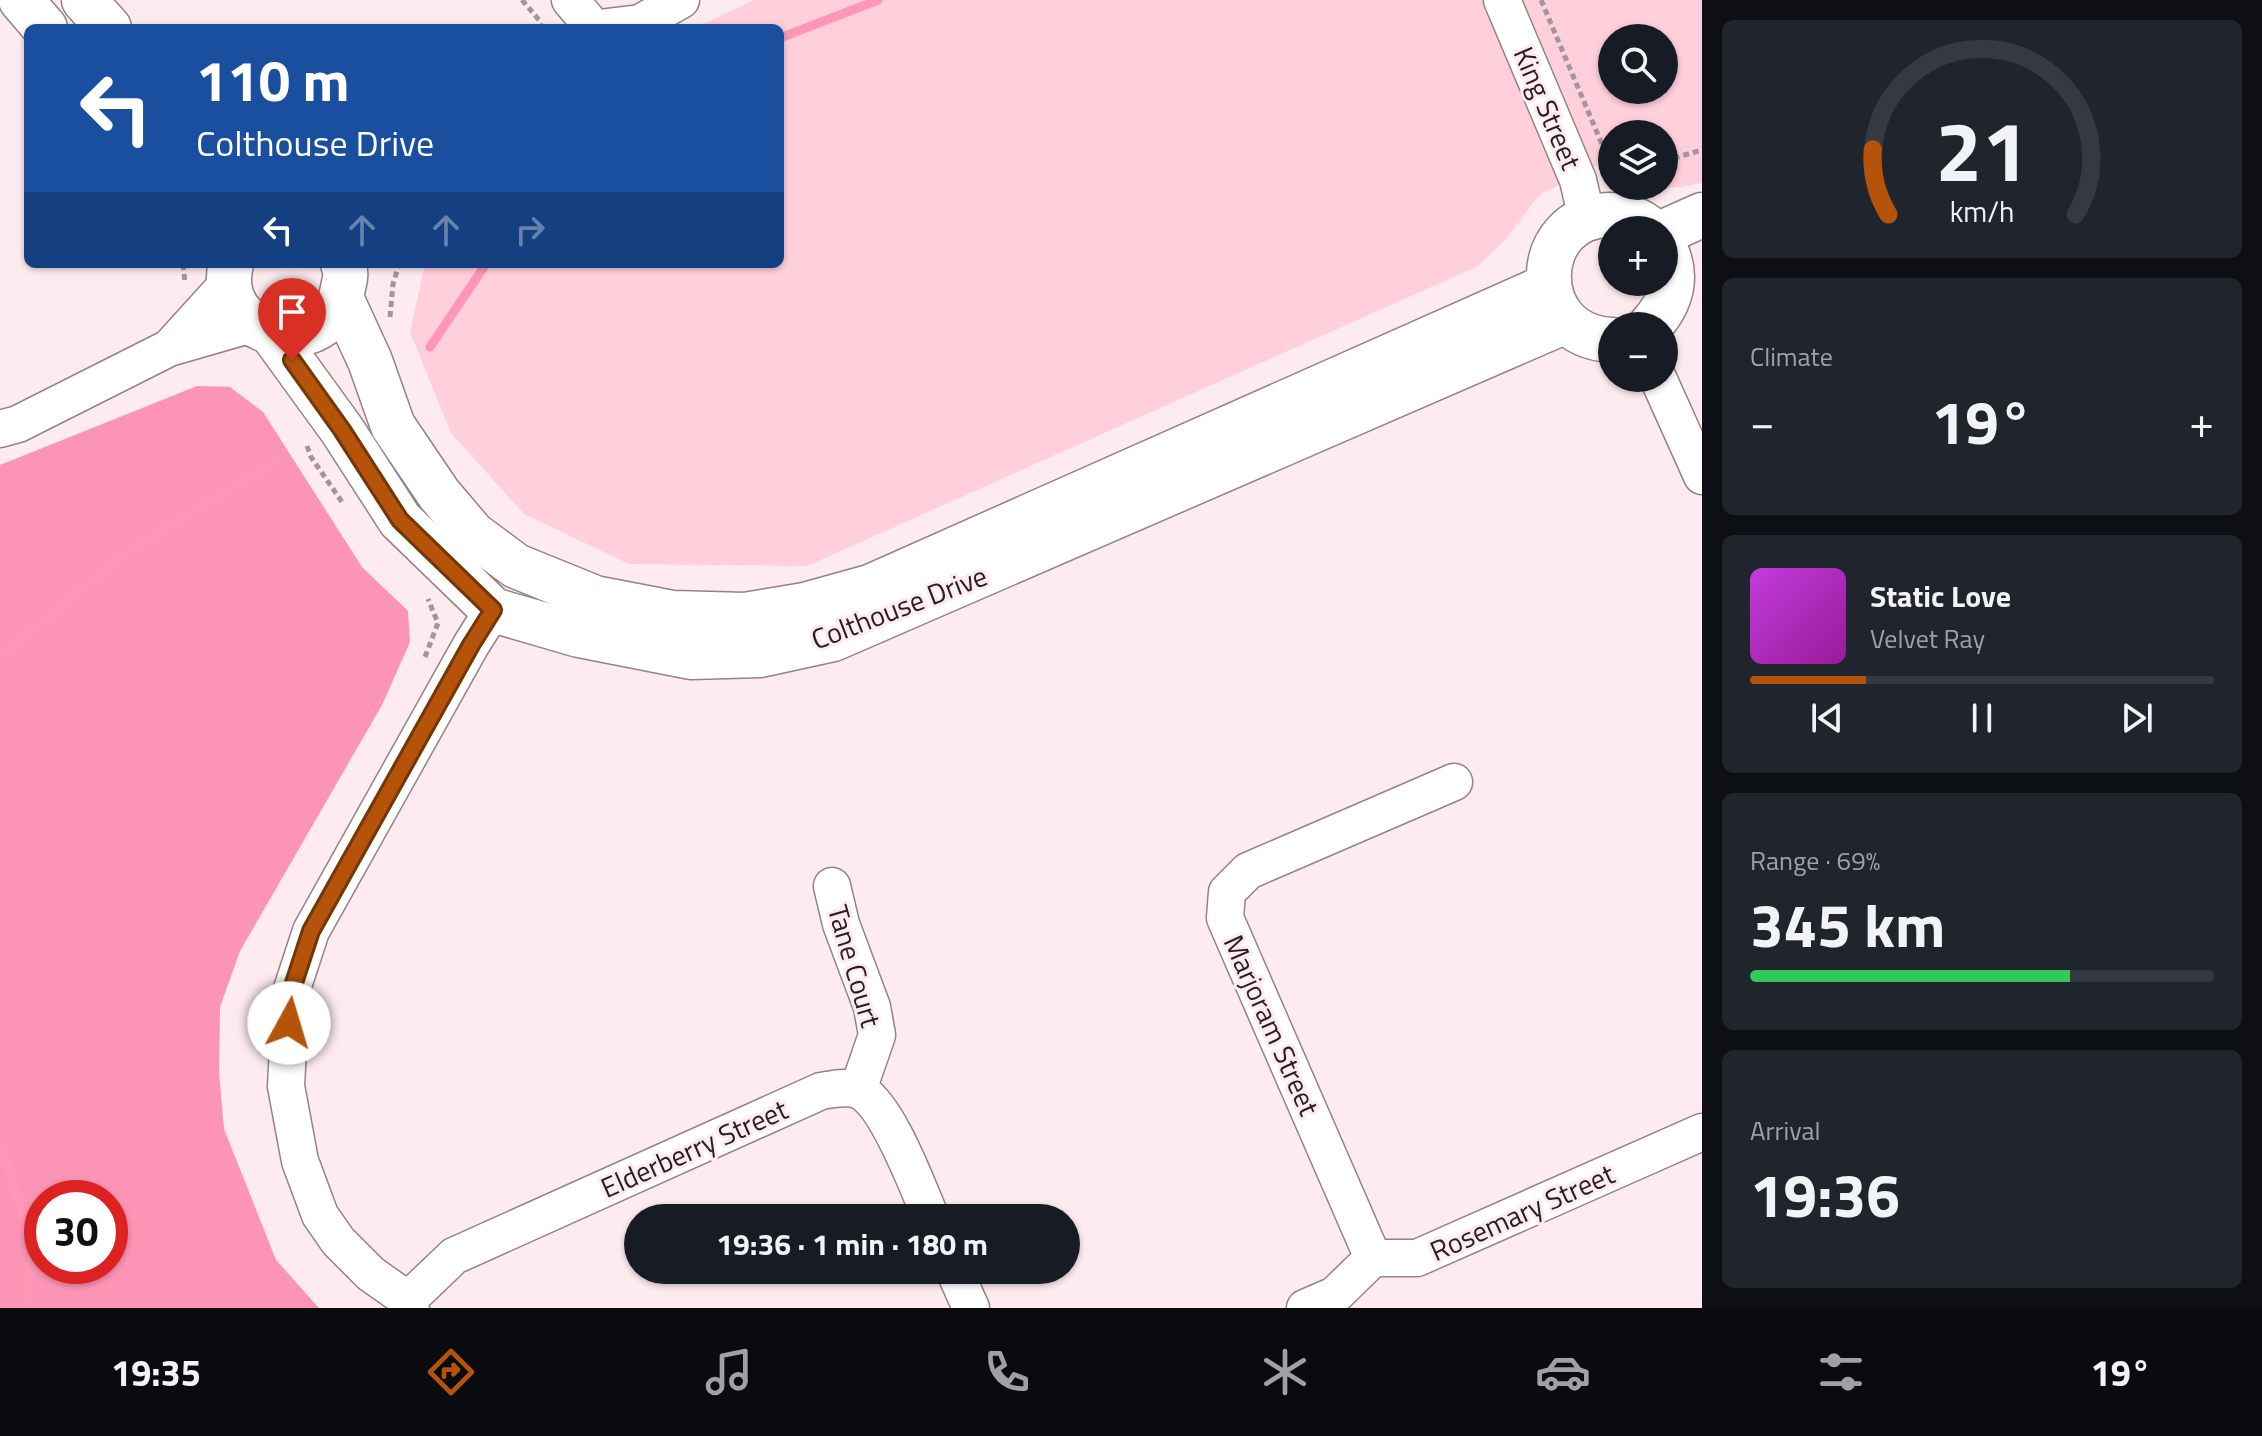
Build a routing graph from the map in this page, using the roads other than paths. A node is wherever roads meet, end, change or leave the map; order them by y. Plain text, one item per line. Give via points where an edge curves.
1 (21, 0) edge
2 (84, 0) edge
3 (570, 0) edge
4 (681, 0) edge
5 (1502, 0) edge
6 (42, 24) edge
7 (105, 24) edge
8 (592, 24) edge
9 (631, 24) edge
10 (1702, 215) edge
11 (1598, 216) edge
12 (1598, 216) edge
13 (1621, 216) edge
14 (1587, 219) junction
15 (1678, 226) edge
16 (1680, 262) edge
17 (228, 271) edge
18 (345, 275) edge
19 (1557, 303) junction
20 (1663, 312) edge
21 (263, 329) junction
22 (1598, 339) edge
23 (169, 348) junction
24 (1664, 392) edge
25 (0, 429) edge
26 (1702, 476) edge
27 (516, 566) junction
28 (493, 610) junction
29 (1454, 782) dead end
30 (832, 886) dead end
31 (858, 1090) junction
32 (1702, 1132) edge
33 (925, 1204) edge
34 (1373, 1258) junction
35 (960, 1284) edge
36 (410, 1304) edge
37 (971, 1308) edge
38 (1305, 1308) edge

1 - 6 street
2 - 7 street
3 - 8 street
4 - 9 street
5 - 14 street, King Street via 1578,180
10 - 15 street
11 - 14 street
12 - 13 street
14 - 19 street via 1556,245 1549,265
16 - 20 street
17 - 21 street, Colthouse Drive via 236,305
17 - 23 street
18 - 21 street via 325,323 301,335
18 - 27 street, Colthouse Drive via 393,426 473,534
19 - 22 street via 1580,332
19 - 27 street, Colthouse Drive via 870,587 805,605 745,615 673,613 595,598
19 - 28 street, Colthouse Drive via 833,639 760,655 691,657 579,635
21 - 23 street
21 - 28 street, Colthouse Drive via 342,430 400,520
23 - 25 street
24 - 26 street
27 - 28 street
28 - 36 street via 311,931 291,992 286,1086 300,1161 320,1215 371,1274
29 - 34 street, Marjoram Street via 1248,871 1227,892 1225,918
30 - 31 street, Tane Court via 877,1035
31 - 33 street via 889,1124
31 - 36 street, Elderberry Street via 821,1091 454,1256
32 - 34 street, Rosemary Street via 1417,1258
34 - 38 street via 1335,1295
35 - 37 street

